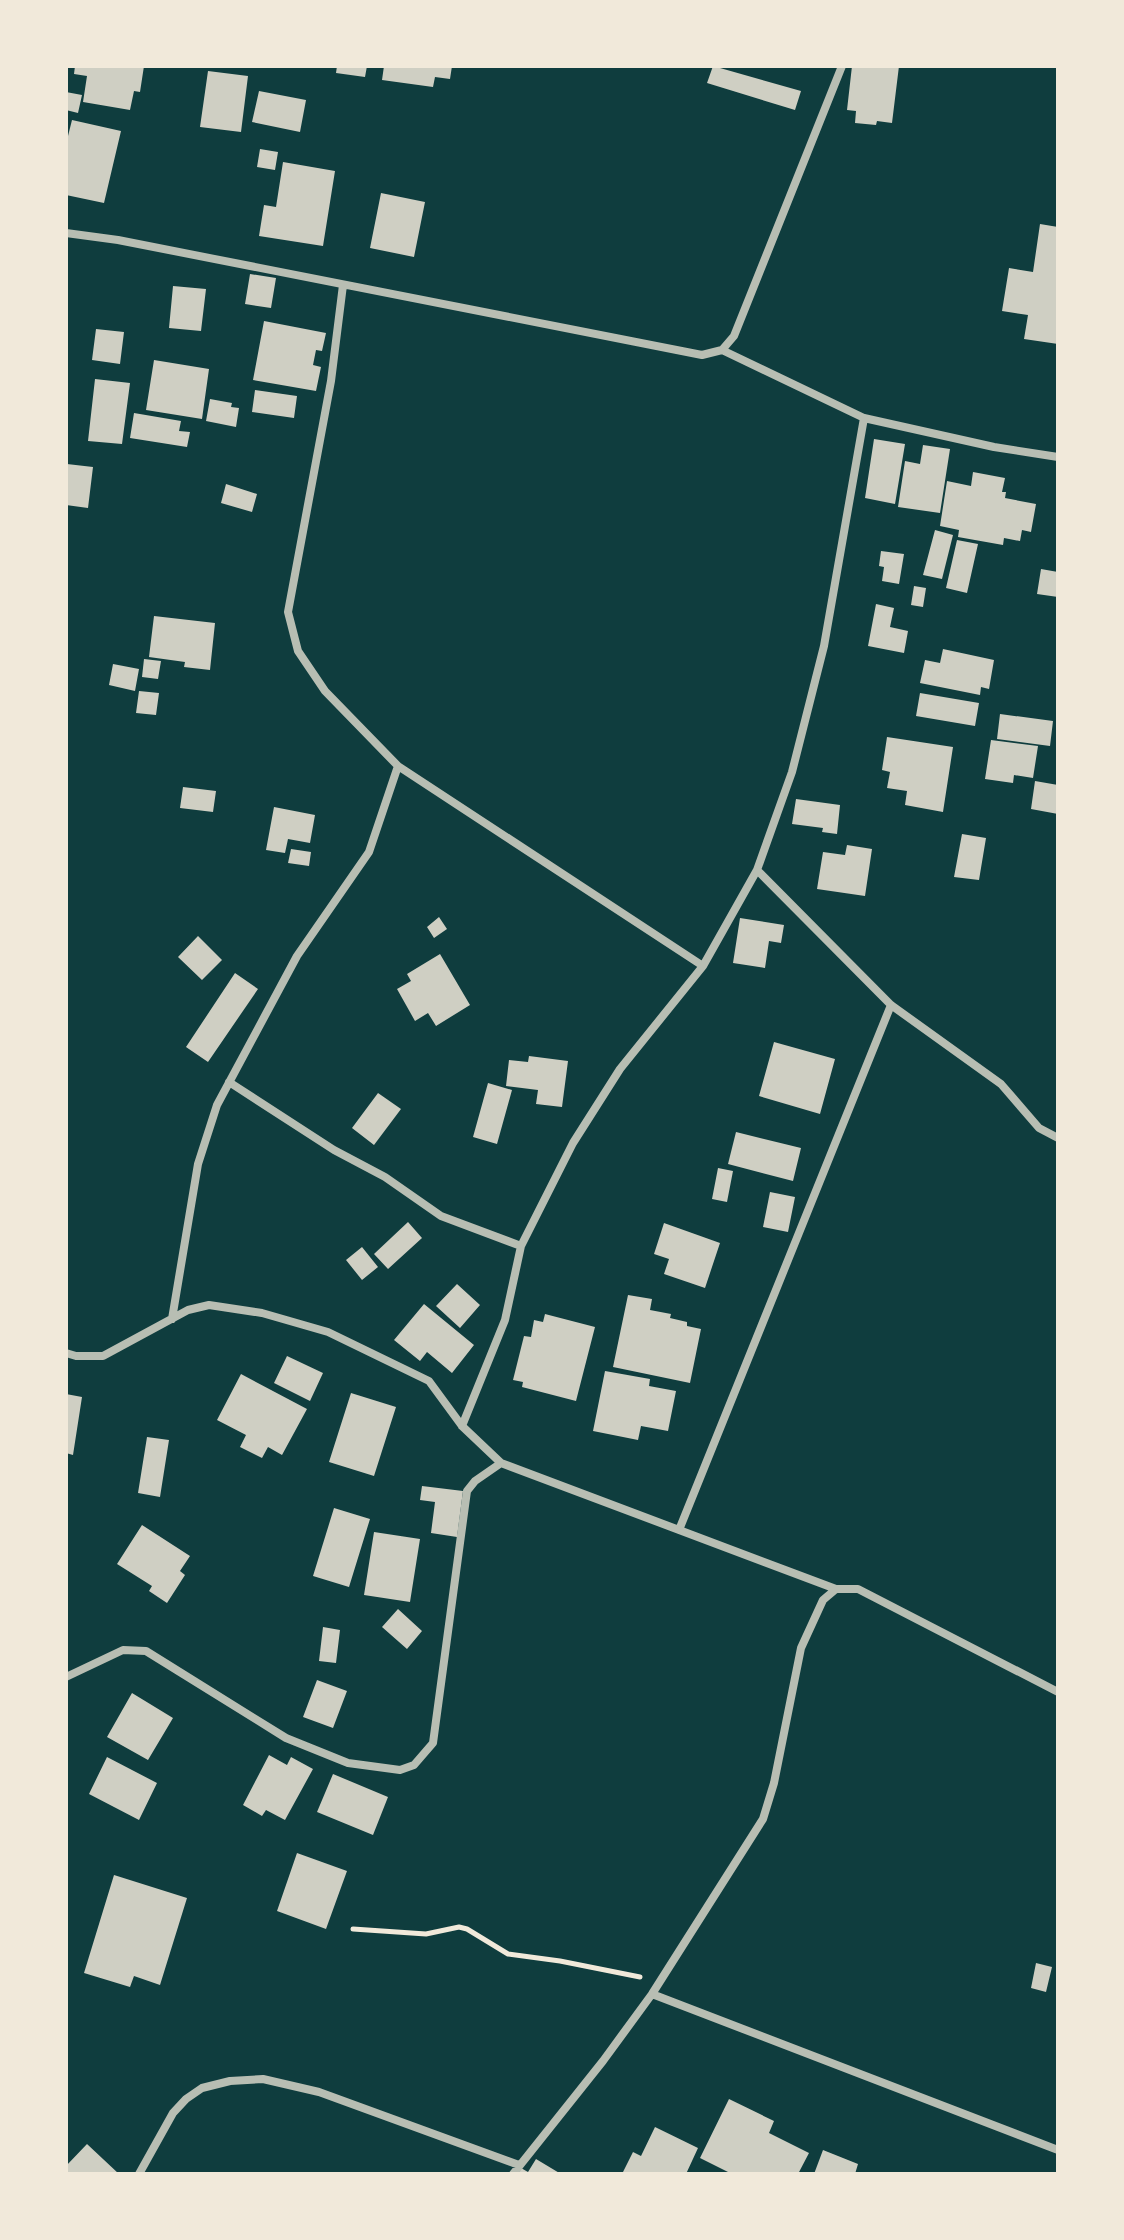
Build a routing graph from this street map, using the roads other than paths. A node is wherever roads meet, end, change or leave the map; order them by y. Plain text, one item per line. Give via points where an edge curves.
1 (842, 66) edge
2 (66, 233) edge
3 (343, 285) junction
4 (722, 350) junction
5 (864, 418) junction
6 (1058, 457) edge
7 (398, 766) junction
8 (757, 870) junction
9 (703, 966) junction
10 (891, 1005) junction
11 (229, 1082) junction
12 (1058, 1138) edge
13 (521, 1246) junction
14 (172, 1319) junction
15 (66, 1353) edge
16 (462, 1426) junction
17 (501, 1463) junction
18 (679, 1530) junction
19 (836, 1589) junction
20 (66, 1677) edge
21 (1058, 1692) edge
22 (652, 1994) junction
23 (1058, 2150) edge
24 (519, 2165) junction
25 (139, 2174) edge
26 (513, 2174) edge

1 - 4 street via 734,336
2 - 3 street
3 - 4 street via 702,355
3 - 7 street via 331,381 288,612 298,651 325,691
4 - 5 street
5 - 6 street
5 - 8 street via 824,646 792,772
7 - 9 street
7 - 11 street via 369,852 297,956
8 - 9 street
8 - 10 street
9 - 13 street via 620,1069 573,1143
10 - 12 street via 1001,1084 1039,1128
10 - 18 street
11 - 13 street via 441,1216
11 - 14 street via 198,1164
13 - 16 street via 505,1320
14 - 15 street via 103,1356
14 - 16 street via 209,1305 328,1332 429,1381
16 - 17 street
17 - 18 street
17 - 20 street via 467,1491 433,1743 414,1765 400,1770 348,1763 286,1738 146,1651 123,1650
18 - 19 street
19 - 21 street via 858,1589
19 - 22 street via 823,1600 801,1648 763,1819
22 - 23 street
22 - 24 street
24 - 25 street via 319,2092 263,2079 202,2088 186,2099
24 - 26 street

